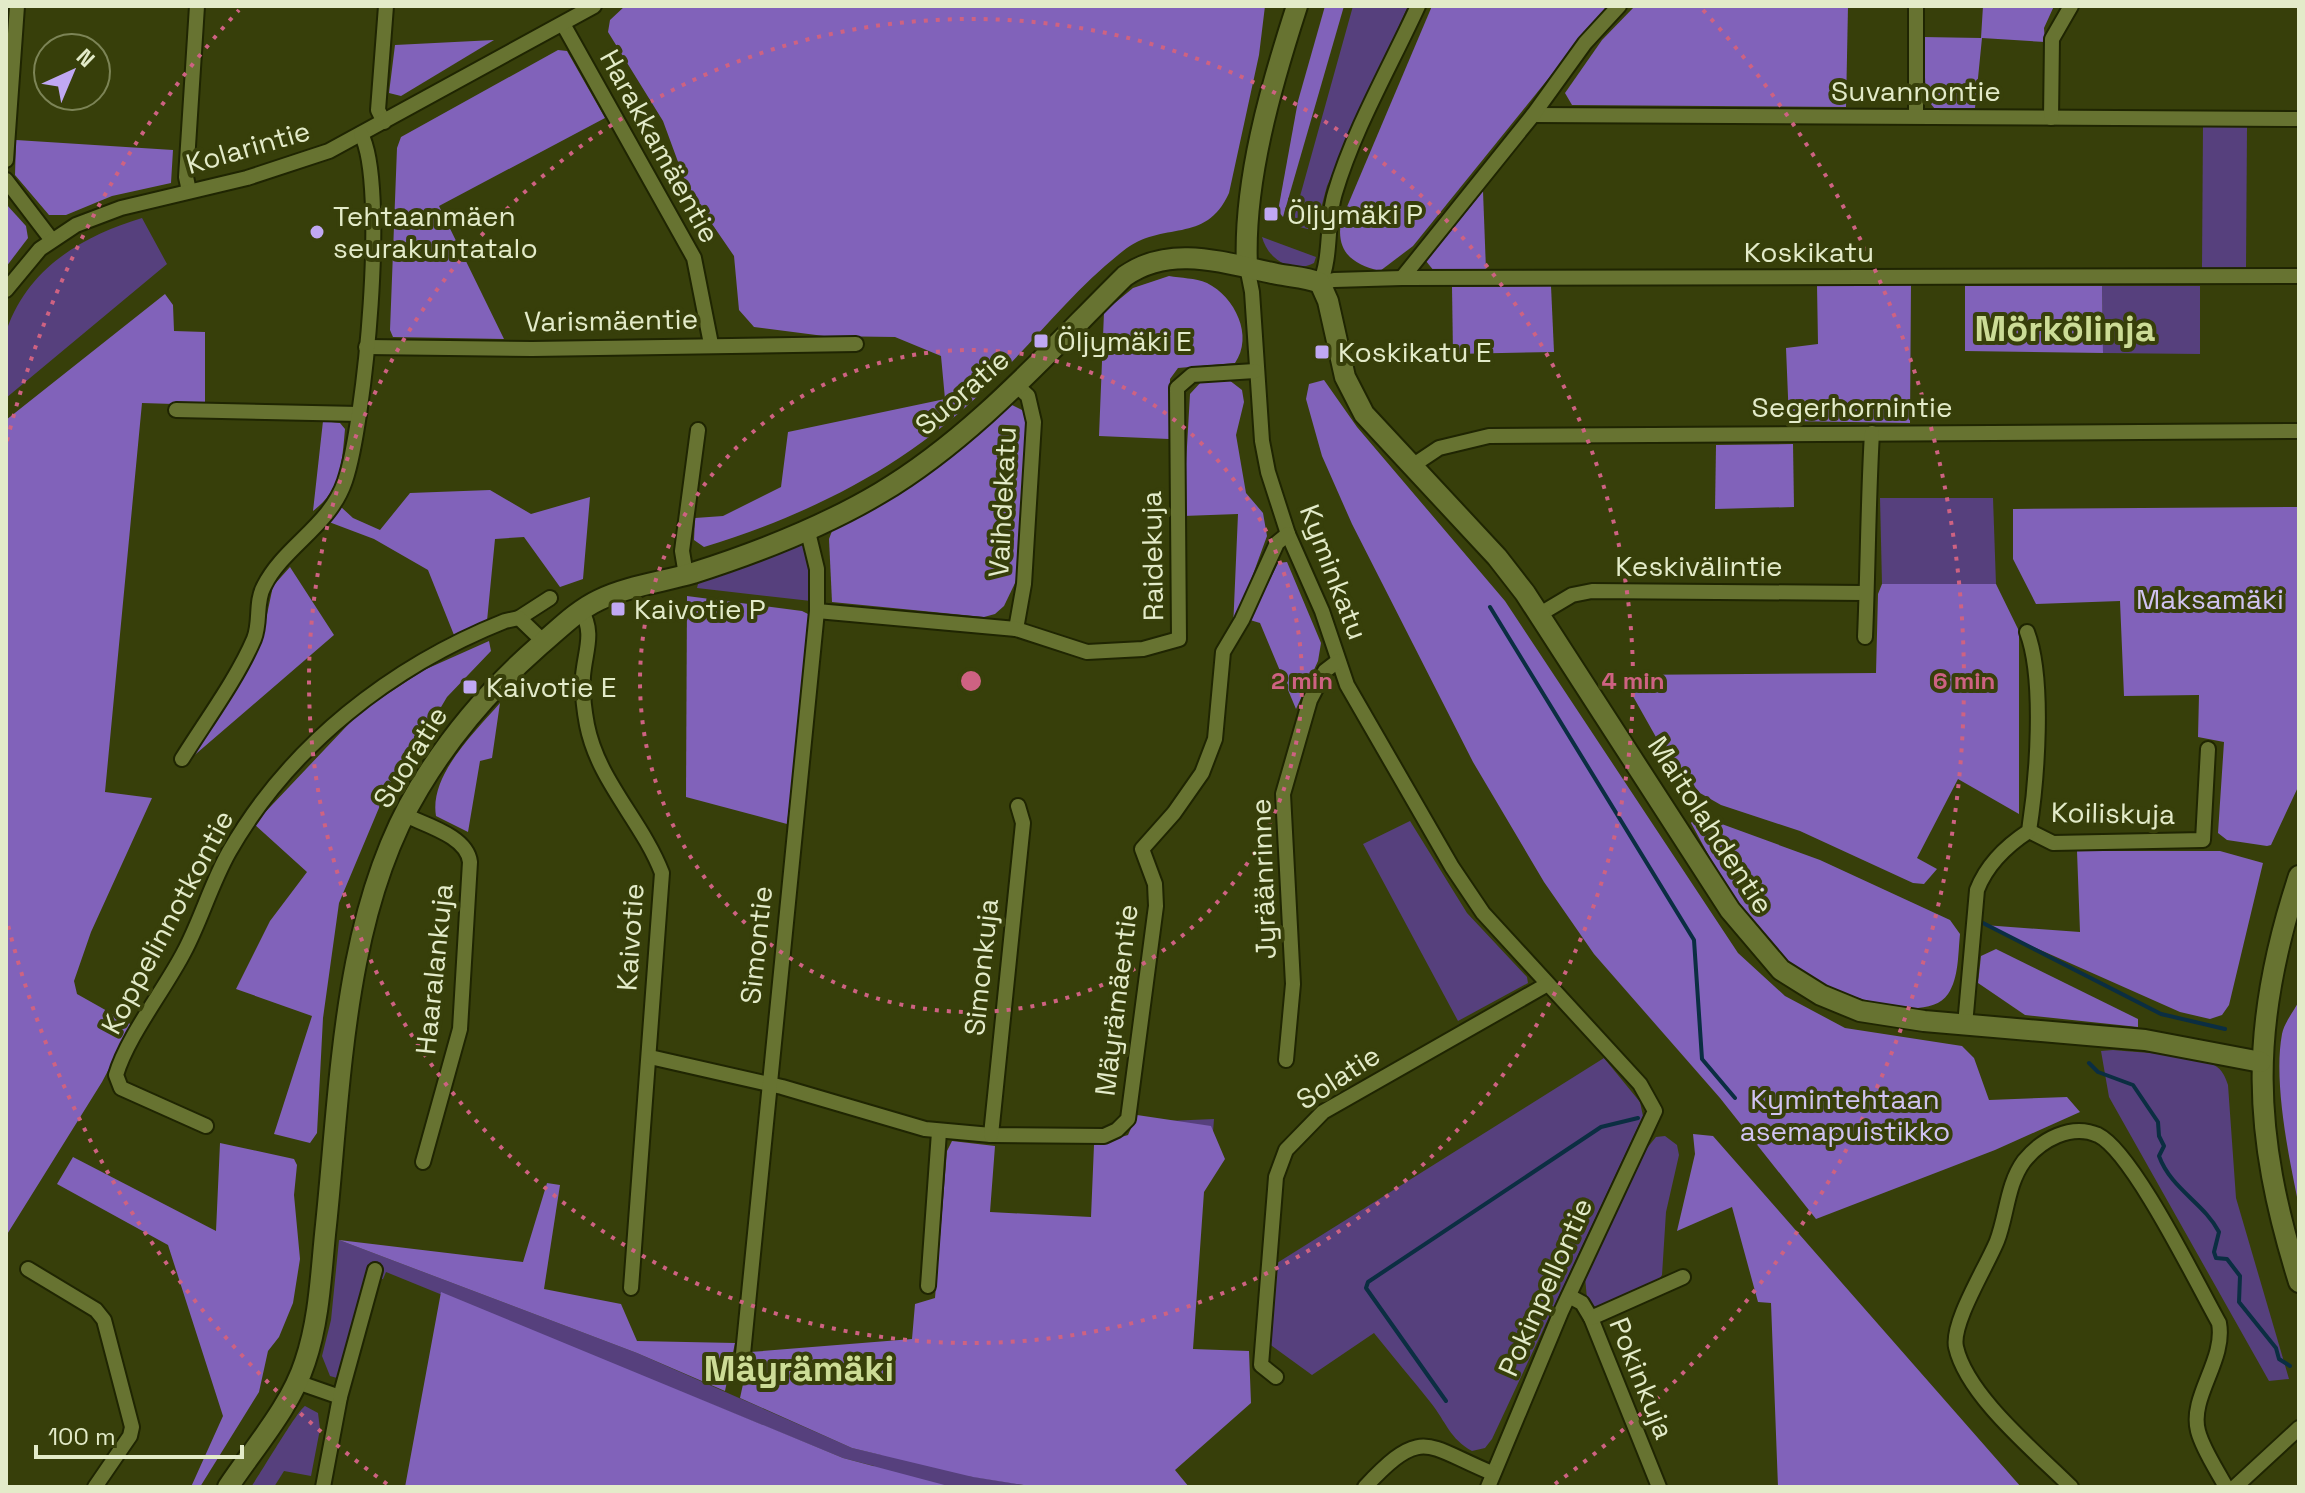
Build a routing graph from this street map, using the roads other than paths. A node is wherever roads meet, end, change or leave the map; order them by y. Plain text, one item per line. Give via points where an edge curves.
1 (17, 6) edge
2 (197, 6) edge
3 (386, 6) edge
4 (594, 6) edge
5 (1297, 6) edge
6 (1418, 6) edge
7 (1619, 6) edge
8 (1916, 6) edge
9 (2071, 6) edge
10 (563, 24) junction
11 (1533, 115) junction
12 (1916, 116) junction
13 (2051, 118) junction
14 (2299, 119) edge
15 (384, 122) junction
16 (361, 134) junction
17 (6, 160) edge
18 (6, 180) edge
19 (189, 191) junction
20 (51, 239) junction
21 (1247, 267) junction
22 (2299, 276) edge
23 (1402, 278) junction
24 (1320, 283) junction
25 (6, 290) edge
26 (711, 344) junction
27 (856, 344) dead end
28 (366, 347) junction
29 (1255, 371) junction
30 (1015, 384) junction
31 (176, 410) dead end
32 (359, 414) junction
33 (698, 430) dead end
34 (2299, 431) edge
35 (1872, 433) junction
36 (1412, 466) junction
37 (808, 532) junction
38 (1288, 534) junction
39 (686, 575) junction
40 (1864, 593) junction
41 (550, 598) dead end
42 (581, 610) junction
43 (817, 611) junction
44 (1540, 614) junction
45 (519, 618) junction
46 (1016, 629) junction
47 (2027, 632) dead end
48 (1865, 637) dead end
49 (544, 642) junction
50 (1338, 661) junction
51 (2208, 749) dead end
52 (182, 759) dead end
53 (1018, 806) dead end
54 (405, 815) junction
55 (2029, 831) junction
56 (2299, 876) edge
57 (1546, 985) junction
58 (1965, 1025) junction
59 (650, 1057) junction
60 (1286, 1060) dead end
61 (2261, 1062) junction
62 (767, 1084) junction
63 (1655, 1111) joint
64 (206, 1126) dead end
65 (939, 1132) junction
66 (991, 1135) junction
67 (423, 1162) dead end
68 (28, 1269) dead end
69 (375, 1270) dead end
70 (1683, 1277) dead end
71 (2299, 1282) edge
72 (928, 1286) dead end
73 (631, 1288) dead end
74 (1569, 1296) junction
75 (1591, 1318) junction
76 (742, 1364) dead end
77 (1276, 1377) dead end
78 (297, 1382) junction
79 (340, 1397) junction
80 (2299, 1428) edge
81 (1490, 1480) edge
82 (95, 1487) edge
83 (228, 1487) edge
84 (323, 1487) edge
85 (1365, 1487) edge
86 (1659, 1487) edge
87 (2071, 1487) edge
88 (2226, 1487) edge
89 (2235, 1487) edge

1 - 17 street
2 - 19 street
3 - 15 street via 378,110
4 - 10 street, Kolarintie
5 - 21 street, Kyminkatu via 1263,126
6 - 24 street via 1343,169 1327,227 1326,270
7 - 11 street
8 - 12 street
9 - 13 street via 2052,39
10 - 15 street, Kolarintie
10 - 26 street, Harakkamäentie via 694,258
11 - 12 street, Suvannontie
11 - 23 street
12 - 13 street, Suvannontie
13 - 14 street, Suvannontie
15 - 16 street, Kolarintie
16 - 19 street, Kolarintie via 296,164
16 - 28 street via 375,190
18 - 20 street
19 - 20 street, Kolarintie via 121,208
20 - 25 street, Kolarintie
21 - 24 street
21 - 29 street, Kyminkatu
21 - 30 street, Suoratie via 1177,258 1133,270
22 - 23 street, Koskikatu
23 - 24 street, Koskikatu
24 - 36 street, Maitolahdentie via 1355,398
26 - 27 street, Varismäentie
26 - 28 street, Varismäentie
28 - 32 street
29 - 38 street, Kyminkatu via 1265,456
29 - 46 street, Raidekuja via 1192,375 1177,388 1179,639 1143,649 1087,652
30 - 37 street, Suoratie via 942,449 885,490
30 - 46 street, Vaihdekatu via 1028,396 1034,422 1024,584
31 - 32 street
32 - 52 street via 341,492 265,584 255,637
33 - 39 street via 682,551
34 - 35 street, Segerhornintie
35 - 36 street, Segerhornintie via 1489,436 1439,448
35 - 40 street via 1870,573
36 - 44 street, Maitolahdentie via 1497,557
37 - 39 street, Suoratie
37 - 43 street, Simontie via 817,569
38 - 50 street, Kyminkatu
38 - 66 street, Mäyrämäentie via 1277,543 1223,652 1215,739 1202,773 1142,849 1155,884 1156,906 1128,1119 1104,1136
39 - 42 street, Suoratie via 614,594
40 - 44 street, Keskivälintie via 1592,591 1572,595
40 - 48 street
41 - 45 street, Koppelinnotkontie
42 - 49 street, Suoratie
42 - 59 street, Kaivotie via 590,632 583,676 587,727 616,796 662,873
43 - 46 street
43 - 62 street, Simontie
44 - 58 street, Maitolahdentie via 1730,910 1769,960 1841,1005 1890,1017
45 - 49 street
45 - 64 street, Koppelinnotkontie via 484,629 352,706 296,762 240,834 184,953 116,1075 121,1088
47 - 55 street via 2036,679
49 - 54 street, Suoratie via 467,718
50 - 57 street, Kyminkatu via 1357,706 1452,867 1483,913
50 - 60 street, Jyräänrinne via 1325,671 1310,700 1283,794 1293,984
51 - 55 street, Koiliskuja via 2203,840 2053,843
53 - 66 street, Simonkuja via 1023,823
54 - 67 street, Haaralankuja via 459,842 470,862 460,1029
54 - 78 street, Suoratie via 372,895 359,953 317,1308
55 - 58 street via 2009,844 1977,890
56 - 61 street via 2269,984
57 - 63 street, Kyminkatu via 1640,1084
57 - 77 street, Solatie via 1323,1112 1286,1150 1276,1177 1261,1365
58 - 61 street, Maitolahdentie via 2145,1040
59 - 62 street, Mäyrämäentie
59 - 73 street, Kaivotie
61 - 71 street via 2268,1167
62 - 65 street, Mäyrämäentie
62 - 76 street, Simontie
63 - 74 street, Pokinpellontie
65 - 66 street, Mäyrämäentie
65 - 72 street
68 - 82 street via 104,1320 132,1427
69 - 79 street
70 - 75 street
74 - 75 street, Pokinkuja via 1582,1303
74 - 81 street, Pokinpellontie
75 - 86 street, Pokinkuja
78 - 79 street
78 - 83 street, Suoratie
79 - 84 street
80 - 89 street
81 - 85 street via 1442,1447 1424,1445 1407,1451
87 - 88 street via 1995,1410 1956,1346 1960,1322 1999,1238 2022,1164 2039,1145 2061,1133 2079,1131 2098,1135 2128,1164 2219,1323 2222,1340 2197,1430

